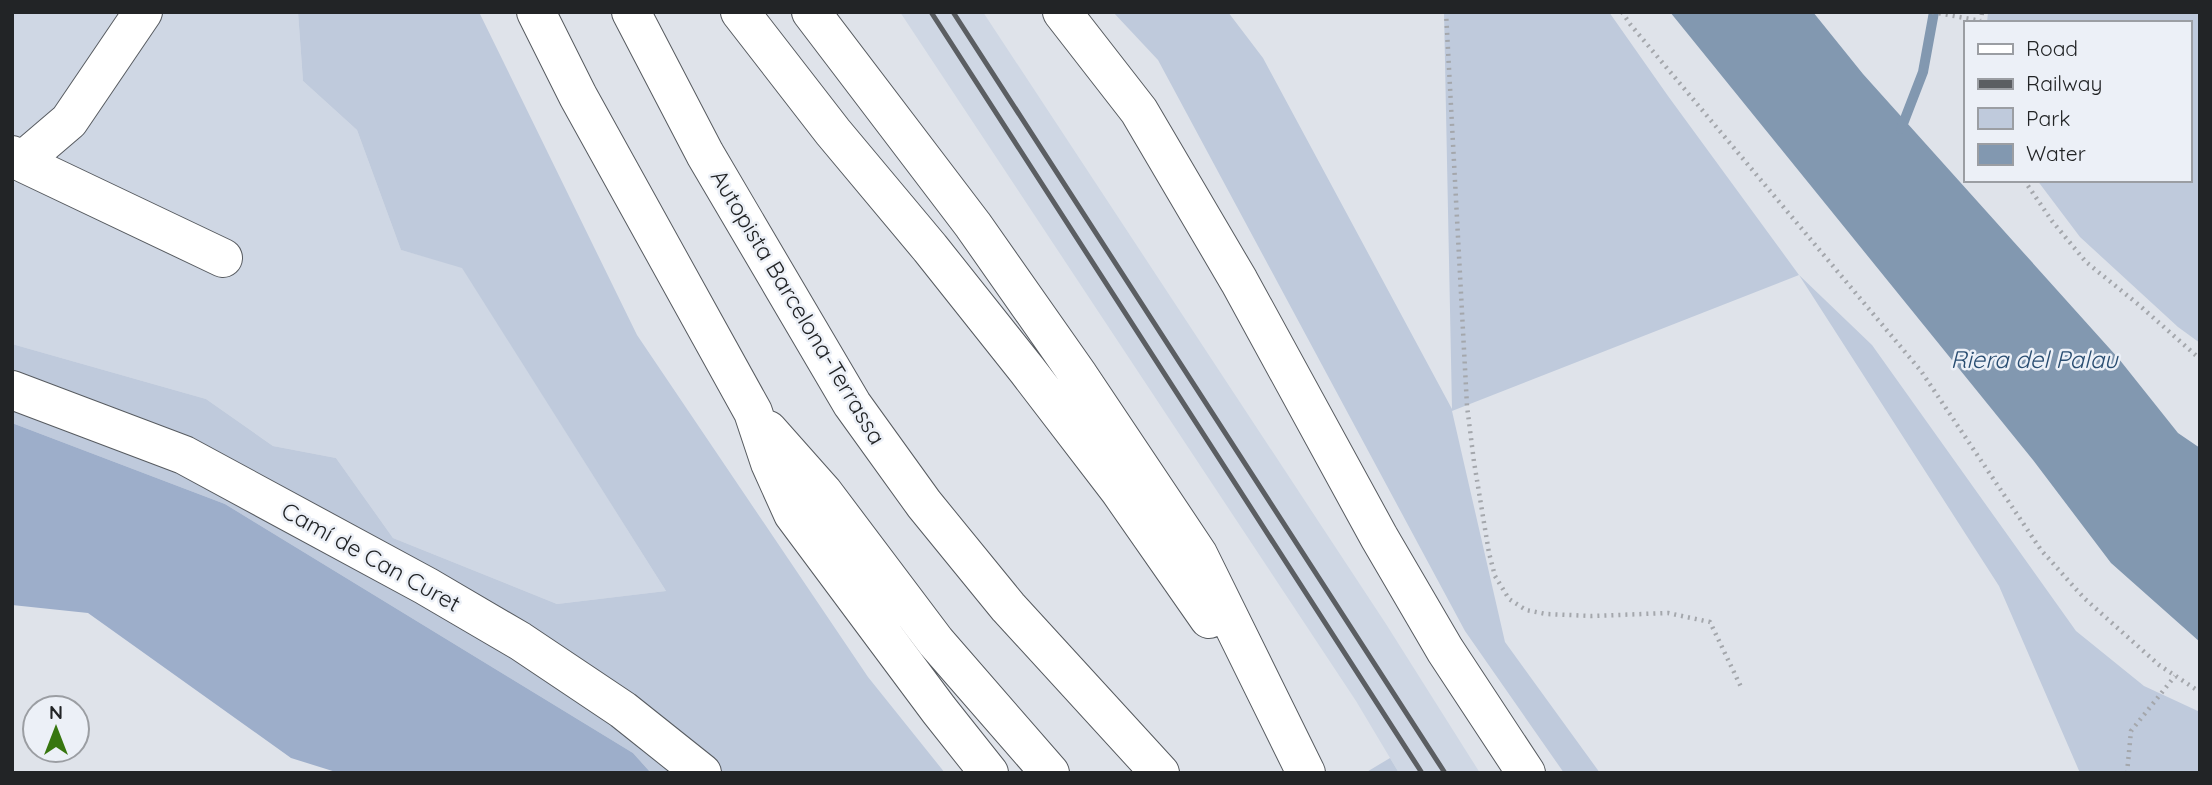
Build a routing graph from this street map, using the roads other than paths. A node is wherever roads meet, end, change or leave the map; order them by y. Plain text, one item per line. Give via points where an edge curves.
1 (143, 12) edge
2 (536, 12) edge
3 (631, 12) edge
4 (740, 12) edge
5 (811, 12) edge
6 (1062, 12) edge
7 (17, 159) edge
8 (223, 258) dead end
9 (12, 390) edge
10 (753, 412) junction
11 (1280, 722) junction
12 (702, 773) edge
13 (989, 773) edge
14 (1050, 773) edge
15 (1160, 773) edge
16 (1306, 773) edge
17 (1526, 773) edge

1 - 7 main road via 69,121
2 - 10 main road
3 - 15 main road, Autopista Barcelona-Terrassa via 705,154 852,404 924,505 1008,607
4 - 11 main road via 1119,490
5 - 11 main road via 973,225 1198,554
6 - 17 main road via 1139,111 1239,281 1398,571
7 - 8 main road
9 - 12 main road, Camí de Can Curet via 184,455 426,586 520,641
10 - 13 main road via 793,514
10 - 14 main road via 823,492 936,642
11 - 16 main road

